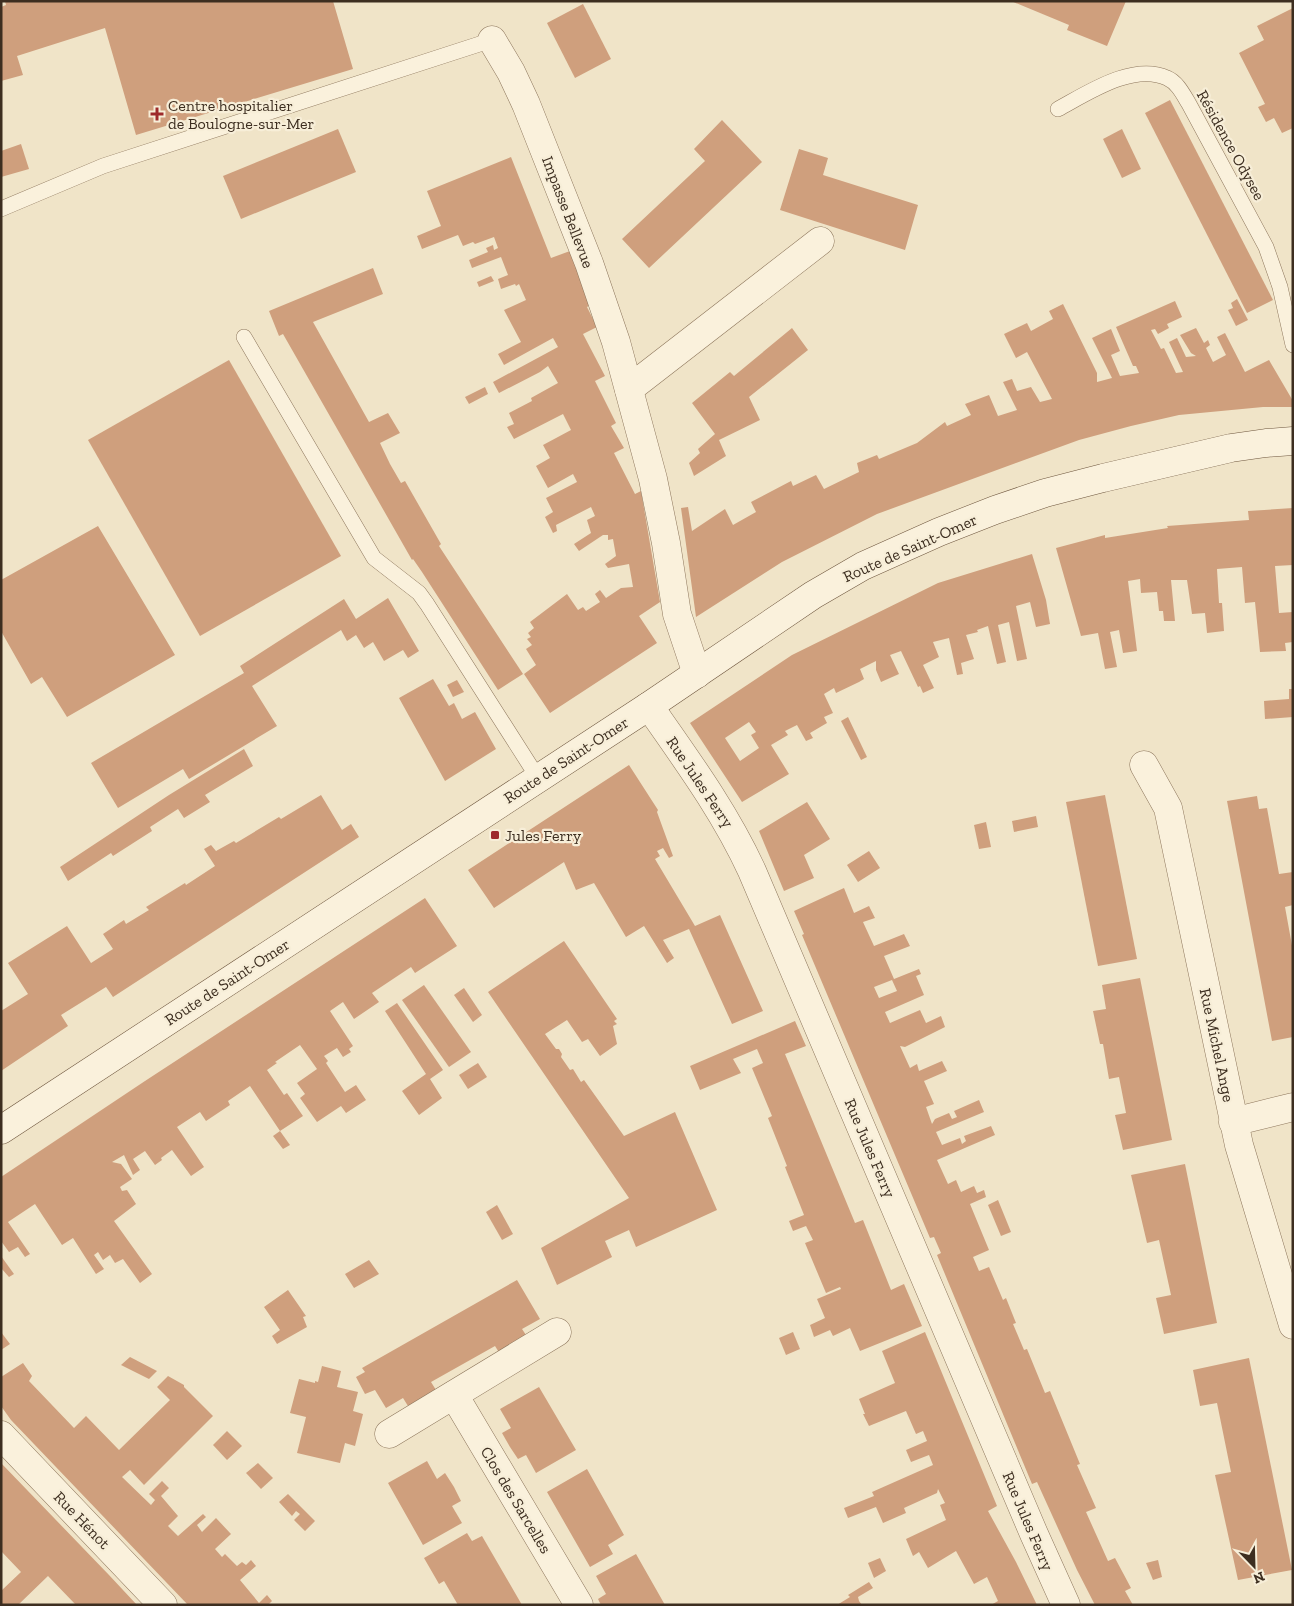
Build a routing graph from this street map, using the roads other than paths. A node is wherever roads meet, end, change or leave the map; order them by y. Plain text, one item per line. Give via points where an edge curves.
1 (492, 40) joint
2 (1058, 109) dead end
3 (1, 210) edge
4 (820, 241) dead end
5 (244, 337) dead end
6 (1293, 345) edge
7 (629, 389) junction
8 (1293, 442) edge
9 (1293, 459) edge
10 (1166, 464) junction
11 (696, 674) junction
12 (649, 706) junction
13 (1144, 765) dead end
14 (538, 778) junction
15 (1293, 1107) edge
16 (1234, 1122) junction
17 (1, 1130) edge
18 (1293, 1325) edge
19 (557, 1332) dead end
20 (454, 1395) junction
21 (389, 1434) dead end
22 (1, 1435) edge
23 (163, 1605) edge
24 (579, 1605) edge
25 (1066, 1605) edge

1 - 3 lane via 103,166
1 - 7 street, Impasse Bellevue via 518,85 589,263
2 - 6 lane, Résidence Odysee via 1126,76 1157,75 1175,84 1266,247 1280,287
4 - 7 street
5 - 14 lane via 374,558 419,593
7 - 11 street, Impasse Bellevue via 653,479 677,614
8 - 10 street, Route de Saint-Omer via 1231,448
9 - 10 street, Route de Saint-Omer
10 - 11 street, Route de Saint-Omer via 1045,493 965,521 888,554 820,590
11 - 12 street, Route de Saint-Omer
12 - 14 street, Route de Saint-Omer
12 - 25 street, Rue Jules Ferry via 718,808 749,864
13 - 16 street, Rue Michel Ange via 1172,822
14 - 17 street, Route de Saint-Omer
15 - 16 street
16 - 18 street, Rue Michel Ange via 1245,1170
19 - 20 street
20 - 21 street
20 - 24 street, Clos des Sarcelles
22 - 23 street, Rue Hénot

